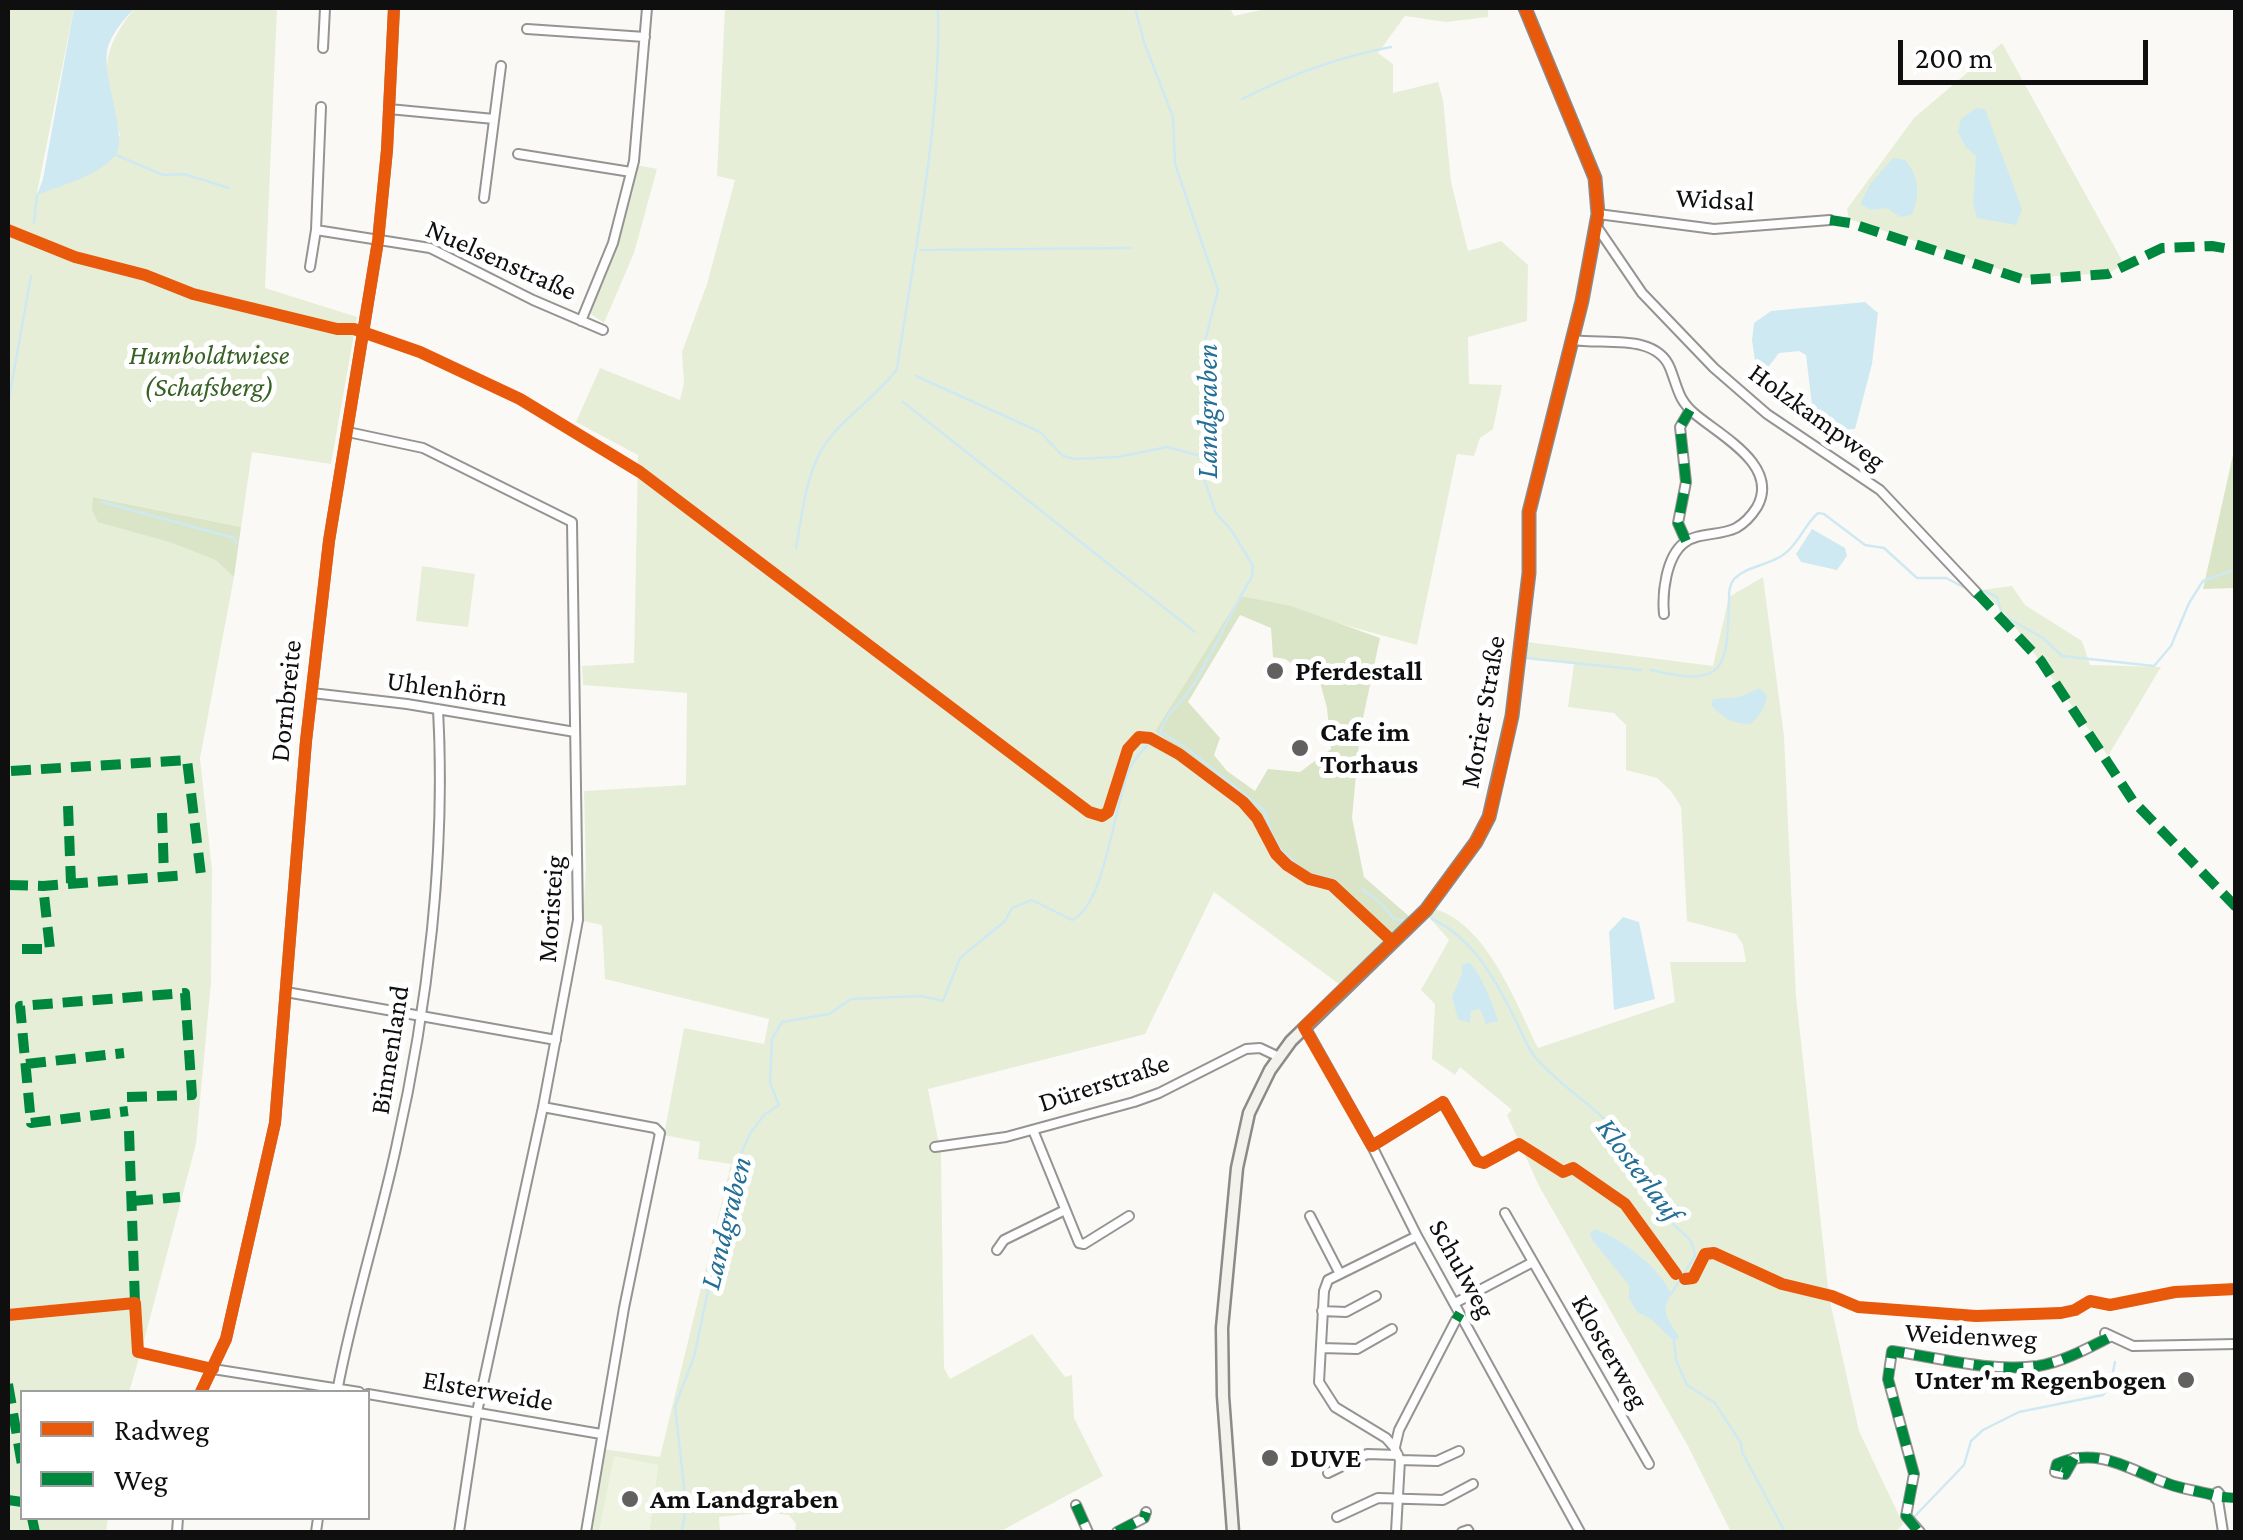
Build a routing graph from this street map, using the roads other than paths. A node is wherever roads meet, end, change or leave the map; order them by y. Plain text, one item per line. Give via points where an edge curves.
1 (325, 8) edge
2 (394, 8) edge
3 (647, 8) edge
4 (1524, 8) edge
5 (528, 28) dead end
6 (645, 37) junction
7 (323, 48) dead end
8 (501, 66) dead end
9 (321, 107) dead end
10 (389, 109) junction
11 (494, 119) junction
12 (518, 154) dead end
13 (631, 172) junction
14 (484, 198) dead end
15 (1598, 214) junction
16 (1830, 220) dead end
17 (1597, 228) junction
18 (316, 230) junction
19 (378, 240) junction
20 (310, 268) dead end
21 (581, 320) junction
22 (603, 330) dead end
23 (1573, 340) junction
24 (1690, 410) junction
25 (348, 432) junction
26 (1686, 541) junction
27 (1977, 593) dead end
28 (1664, 614) dead end
29 (312, 693) junction
30 (438, 708) junction
31 (575, 732) junction
32 (286, 992) junction
33 (418, 1017) junction
34 (1304, 1027) junction
35 (556, 1040) junction
36 (1279, 1057) junction
37 (542, 1107) junction
38 (1033, 1130) junction
39 (1372, 1146) junction
40 (1468, 1146) dead end
41 (936, 1147) dead end
42 (1065, 1210) junction
43 (1505, 1213) dead end
44 (1129, 1216) dead end
45 (1310, 1216) dead end
46 (1416, 1236) junction
47 (997, 1250) dead end
48 (1533, 1262) junction
49 (1340, 1274) junction
50 (1376, 1296) dead end
51 (1455, 1303) junction
52 (1322, 1311) junction
53 (1456, 1320) dead end
54 (1392, 1329) dead end
55 (2236, 1344) edge
56 (1321, 1348) junction
57 (213, 1368) junction
58 (202, 1390) edge
59 (333, 1390) edge
60 (338, 1390) edge
61 (370, 1394) edge
62 (477, 1412) junction
63 (602, 1434) junction
64 (1459, 1451) dead end
65 (1397, 1454) junction
66 (2074, 1458) dead end
67 (1649, 1464) dead end
68 (1328, 1473) dead end
69 (1473, 1484) dead end
70 (2218, 1497) junction
71 (2236, 1498) edge
72 (1399, 1500) junction
73 (1076, 1506) dead end
74 (1146, 1512) dead end
75 (1337, 1517) dead end
76 (1084, 1531) edge
77 (459, 1532) edge
78 (586, 1532) edge
79 (1117, 1532) edge
80 (1233, 1532) edge
81 (1396, 1532) edge
82 (1580, 1532) edge
83 (1920, 1532) edge
84 (2223, 1532) edge

1 - 7 street
2 - 10 street, Dornbreite
3 - 6 street
4 - 15 main road, Morier Straße via 1595,178
5 - 6 street
6 - 13 street
8 - 11 street
9 - 18 street
10 - 11 street
10 - 19 street, Dornbreite
11 - 14 street
12 - 13 street
13 - 21 street
15 - 16 street, Widsal via 1714,229
15 - 17 main road, Morier Straße
17 - 23 main road, Morier Straße
17 - 27 street, Holzkampweg via 1642,293 1714,368 1767,414 1880,490
18 - 19 street
18 - 20 street
19 - 21 street, Nuelsenstraße via 430,248
19 - 25 street, Dornbreite
21 - 22 street, Nuelsenstraße
23 - 24 street via 1653,349 1667,361
23 - 34 main road, Morier Straße via 1530,512 1512,716 1489,817 1426,910
24 - 26 street via 1680,427 1686,482 1678,519
24 - 26 street via 1752,461 1763,490 1741,524
25 - 29 street, Dornbreite
25 - 31 street, Moristeig via 423,448 572,522
26 - 28 street via 1671,565
29 - 30 street, Uhlenhörn
29 - 32 street, Dornbreite
30 - 31 street, Uhlenhörn
30 - 33 street, Binnenland via 440,837
31 - 35 street, Moristeig via 578,920
32 - 33 street
32 - 57 street, Dornbreite via 270,1151 229,1328
33 - 35 street
33 - 60 street, Binnenland via 397,1145
34 - 36 main road, Morier Straße
34 - 39 street, Schulweg
35 - 37 street, Moristeig
36 - 38 street, Dürerstraße via 1246,1049 1159,1093
36 - 80 main road, Morier Straße via 1243,1132 1227,1262 1223,1396
37 - 62 street, Moristeig
37 - 63 street via 659,1130
38 - 41 street, Dürerstraße
38 - 42 street
39 - 40 street via 1443,1102
39 - 46 street, Schulweg
42 - 44 street via 1084,1244
42 - 47 street via 1004,1240
43 - 48 street, Klosterweg
45 - 49 street
46 - 49 street
46 - 51 street, Schulweg
48 - 51 street
48 - 67 street, Klosterweg
49 - 52 street via 1328,1280
50 - 52 street via 1346,1312
51 - 82 street, Schulweg
52 - 56 street
53 - 65 street via 1399,1430
54 - 56 street via 1357,1348
55 - 83 street, Weidenweg via 2134,1346 2107,1335 2040,1366 1892,1350 1888,1379 1914,1474 1906,1516
56 - 65 street via 1319,1382 1335,1407 1386,1438
57 - 58 street, Dornbreite
57 - 59 street
61 - 62 street, Elsterweide
62 - 63 street, Elsterweide
62 - 77 street, Moristeig
63 - 78 street
64 - 65 street via 1437,1461
65 - 68 street via 1367,1454
65 - 72 street
66 - 70 street via 2112,1460
69 - 72 street via 1443,1500
70 - 71 street
70 - 84 street
72 - 75 street via 1372,1500
72 - 81 street
73 - 76 street
74 - 79 street

